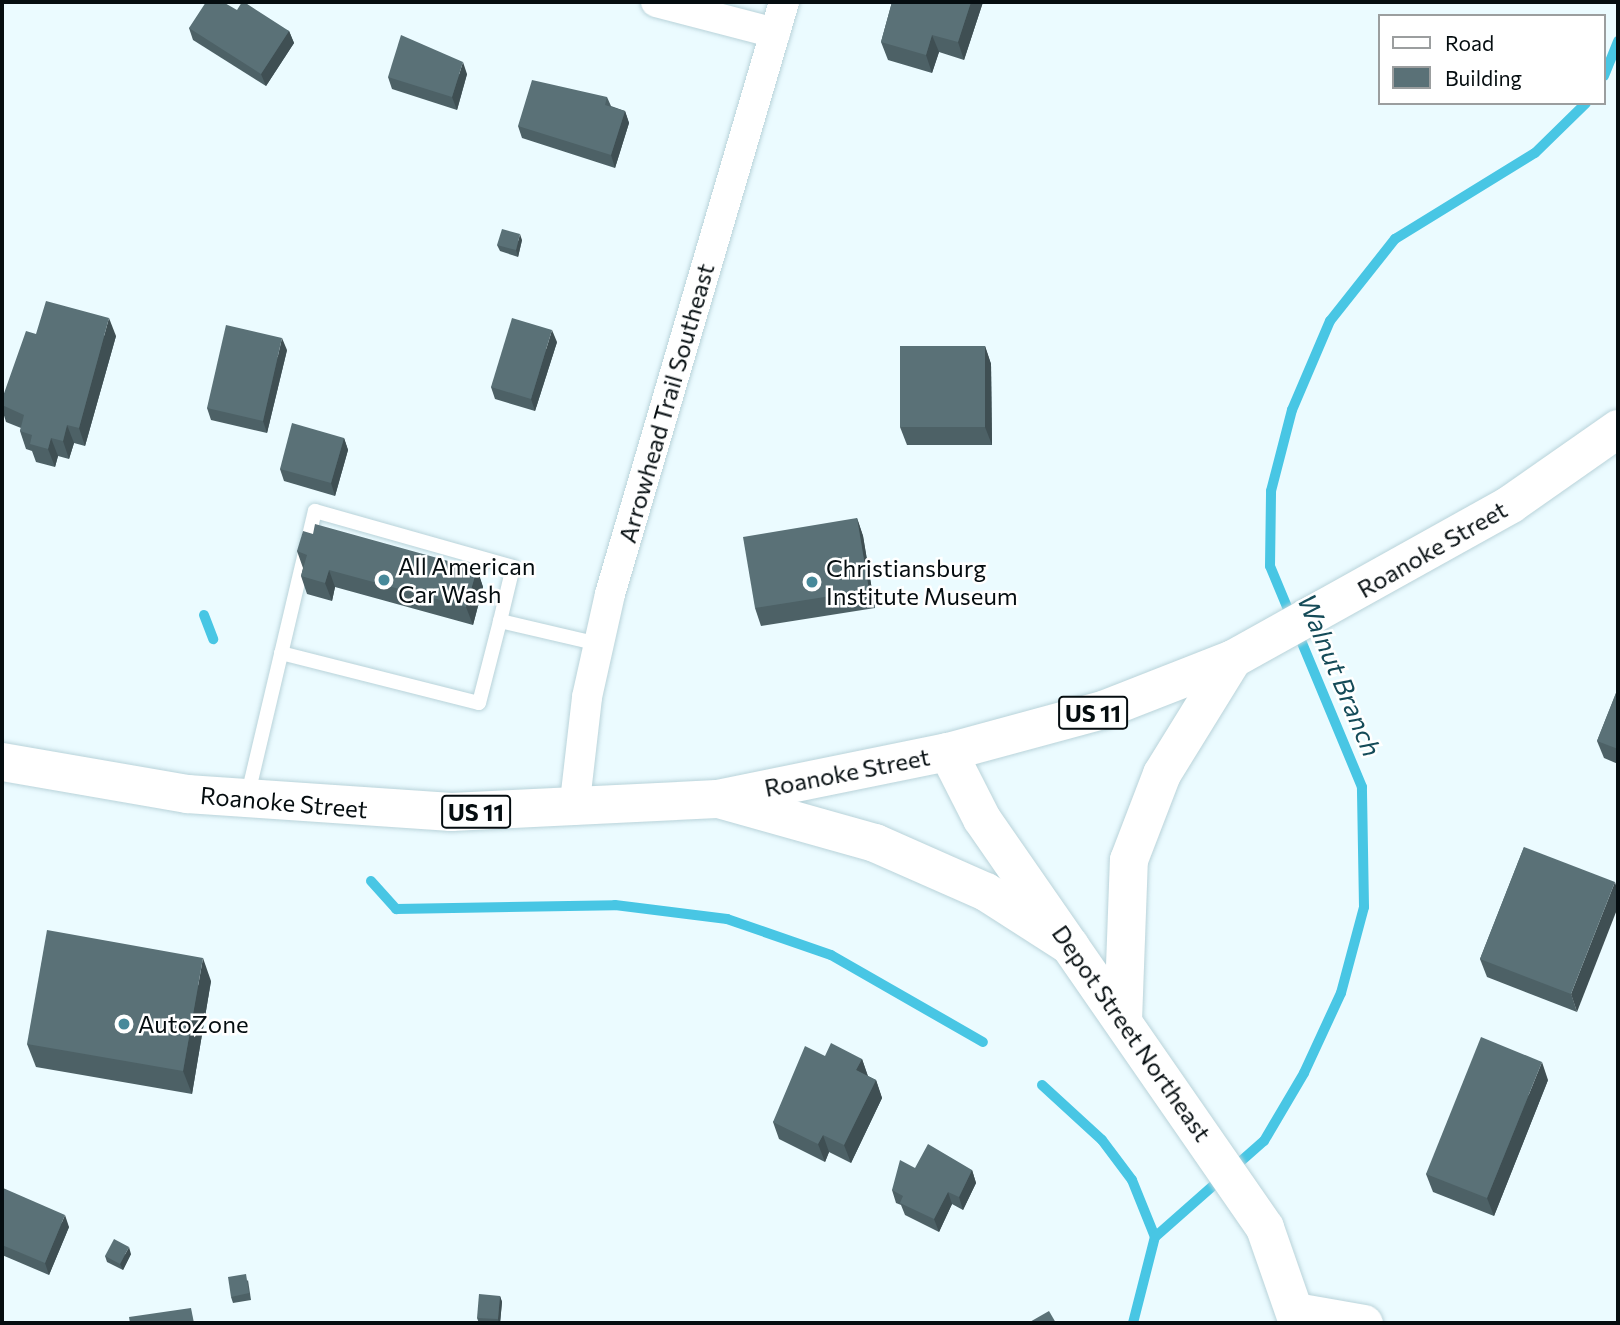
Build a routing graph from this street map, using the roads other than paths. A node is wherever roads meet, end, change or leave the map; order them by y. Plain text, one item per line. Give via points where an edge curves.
1 (656, 2) edge
2 (784, 2) edge
3 (775, 33) junction
4 (1618, 429) edge
5 (500, 621) junction
6 (599, 644) junction
7 (281, 653) junction
8 (1233, 659) junction
9 (948, 752) junction
10 (2, 762) edge
11 (247, 799) junction
12 (717, 799) junction
13 (574, 810) junction
14 (1070, 946) junction
15 (1123, 1021) junction
16 (1297, 1317) edge
17 (1364, 1323) edge

1 - 3 street
2 - 3 street, Arrowhead Trail Southeast
3 - 6 street, Arrowhead Trail Southeast
4 - 8 main road, Roanoke Street / US 11 via 1511,504 1390,576
5 - 6 lane
5 - 7 lane via 479,703
5 - 7 lane via 513,567 315,512
6 - 13 street, Arrowhead Trail Southeast
7 - 11 lane
8 - 9 main road, Roanoke Street / US 11 via 1103,710
8 - 15 main road via 1162,774 1129,860
9 - 12 main road, Roanoke Street / US 11
9 - 14 main road, Depot Street Northeast via 982,819
10 - 11 main road, Roanoke Street / US 11
11 - 13 main road, Roanoke Street / US 11 via 451,812
12 - 13 main road, Roanoke Street / US 11
12 - 14 main road via 875,844 986,892
14 - 15 main road, Depot Street Northeast
15 - 16 main road, Depot Street Northeast via 1265,1228
16 - 17 street

